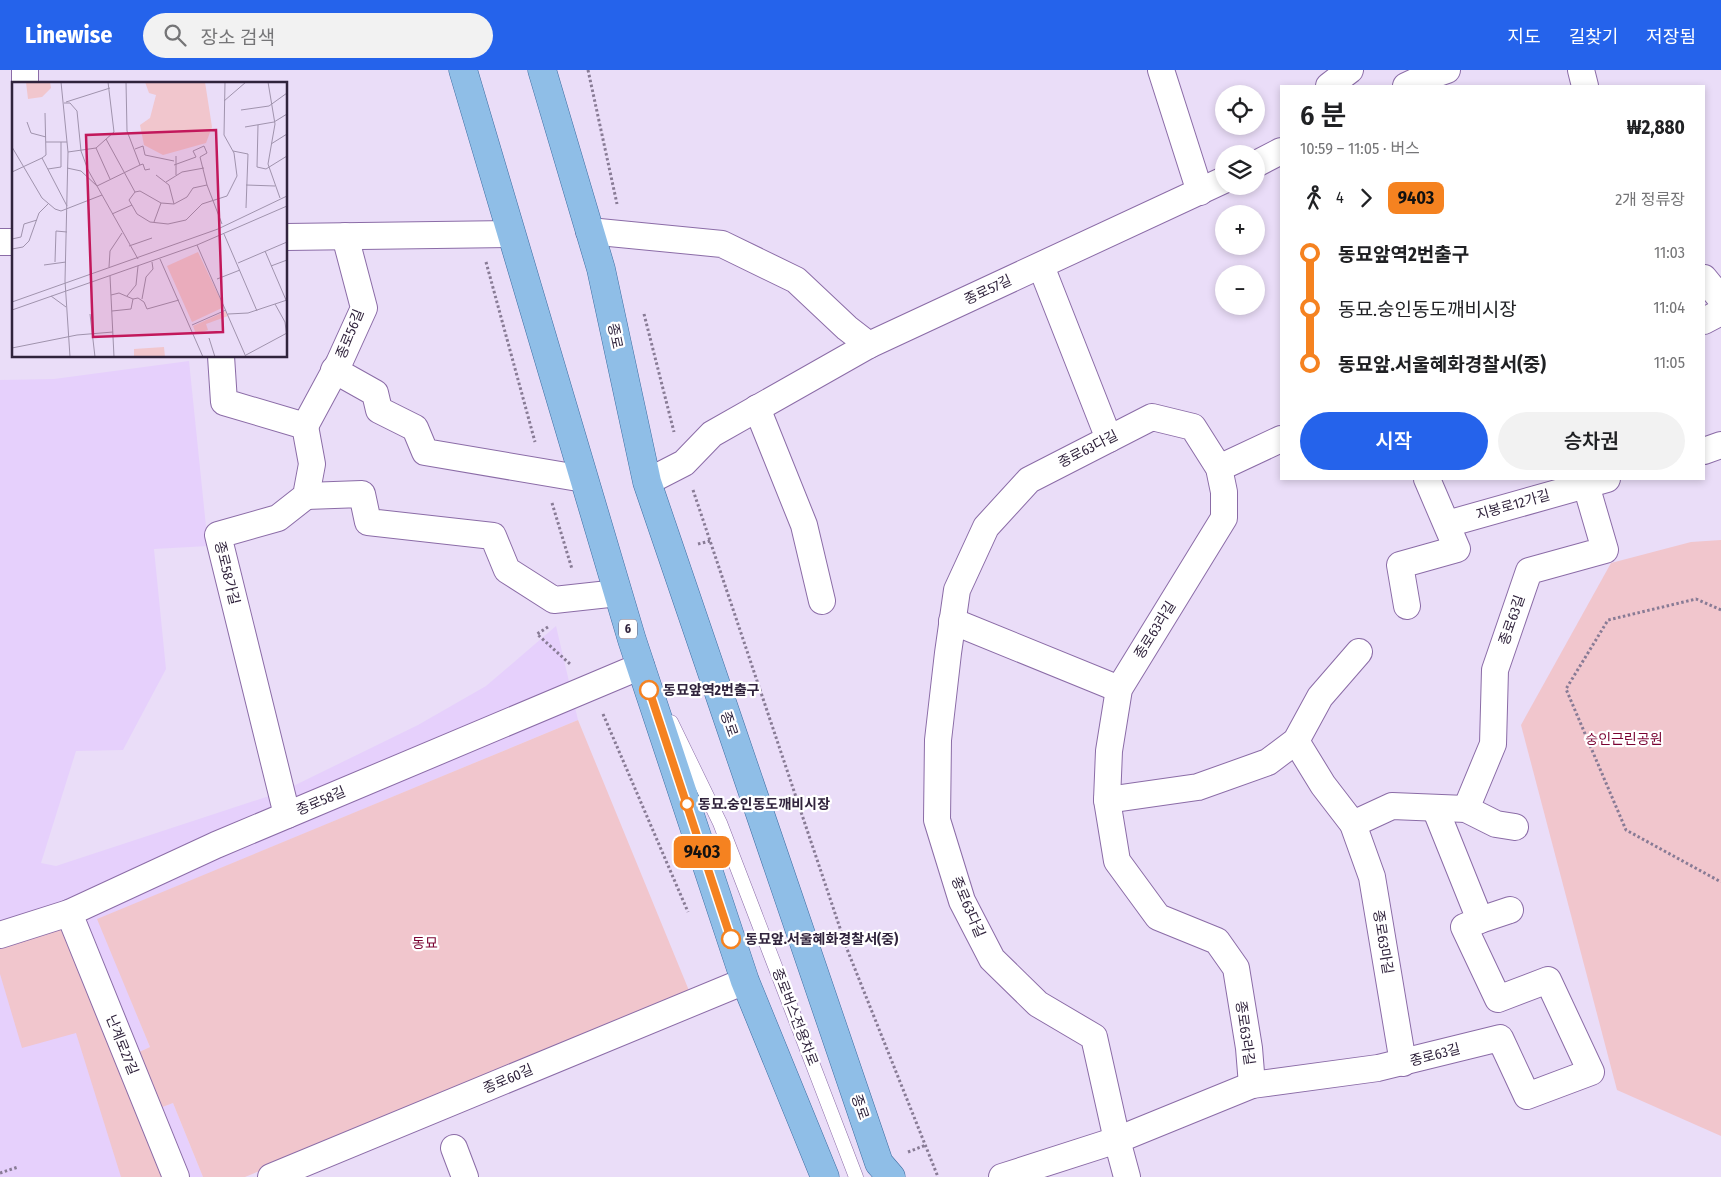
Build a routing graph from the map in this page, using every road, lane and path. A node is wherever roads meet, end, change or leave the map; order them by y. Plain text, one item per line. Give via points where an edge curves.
1 (463, 70) edge
2 (542, 70) edge
3 (588, 70) edge
4 (1161, 70) edge
5 (1350, 70) edge
6 (1447, 70) edge
7 (1581, 70) edge
8 (1417, 84) edge
9 (1330, 85) edge
10 (1585, 85) edge
11 (1280, 152) edge
12 (1265, 159) edge
13 (1215, 184) edge
14 (1200, 192) junction
15 (590, 231) junction
16 (479, 234) junction
17 (511, 234) junction
18 (623, 234) junction
19 (345, 236) junction
20 (288, 237) edge
21 (1041, 266) junction
22 (1705, 279) edge
23 (1721, 299) edge
24 (642, 309) dead end
25 (1721, 312) edge
26 (1705, 320) edge
27 (869, 345) junction
28 (221, 358) edge
29 (334, 370) junction
30 (757, 408) junction
31 (305, 426) junction
32 (1109, 439) junction
33 (1280, 439) edge
34 (1721, 445) edge
35 (1705, 451) edge
36 (684, 463) junction
37 (1219, 468) junction
38 (543, 472) junction
39 (584, 479) junction
40 (1427, 480) edge
41 (647, 482) junction
42 (1596, 482) edge
43 (306, 496) junction
44 (1447, 524) junction
45 (618, 593) junction
46 (581, 597) junction
47 (822, 601) dead end
48 (1406, 606) dead end
49 (1721, 610) edge
50 (952, 621) junction
51 (632, 640) junction
52 (1359, 652) dead end
53 (641, 666) junction
54 (593, 686) junction
55 (1119, 688) junction
56 (1296, 741) junction
57 (1107, 800) junction
58 (1435, 808) junction
59 (1466, 809) junction
60 (287, 815) junction
61 (1353, 824) junction
62 (1515, 827) dead end
63 (1721, 882) edge
64 (1510, 910) dead end
65 (70, 913) junction
66 (691, 919) dead end
67 (1480, 920) junction
68 (0, 934) edge
69 (745, 980) junction
70 (1402, 1063) junction
71 (1252, 1085) junction
72 (1117, 1140) junction
73 (454, 1148) dead end
74 (18, 1167) dead end
75 (885, 1172) edge
76 (0, 1173) edge
77 (176, 1177) edge
78 (272, 1177) edge
79 (464, 1177) edge
80 (824, 1177) edge
81 (856, 1177) edge
82 (938, 1177) edge
83 (1002, 1177) edge
84 (1127, 1177) edge

1 - 17 main road, 6
2 - 15 main road, 종로
3 - 18 path
4 - 14 street
5 - 9 street
6 - 8 street
7 - 10 street
11 - 12 street
13 - 14 street, 종로57길
14 - 21 street, 종로57길
15 - 18 street
15 - 41 main road, 종로
16 - 17 street
16 - 19 street
16 - 38 path
17 - 39 main road, 6
18 - 27 street via 722,244 796,280
19 - 20 street
19 - 29 street, 종로56길 via 364,308
21 - 27 street, 종로57길
21 - 32 street
22 - 23 street
24 - 36 path
25 - 26 street
27 - 30 street, 종로57길
28 - 31 street via 224,402
29 - 31 street, 종로56길
29 - 38 street via 375,394 379,410 415,428 425,452
30 - 36 street, 종로57길 via 712,434
30 - 47 street via 804,525
31 - 43 street via 312,464
32 - 37 street, 종로63다길 via 1152,417 1193,427
32 - 50 street, 종로63다길 via 1029,480 986,527 957,590
33 - 37 street
34 - 35 street
36 - 41 street, 종로57길
36 - 82 path via 847,948
37 - 55 street, 종로63라길 via 1224,492 1224,518
38 - 39 street
38 - 46 path
39 - 45 main road, 6
40 - 44 street
41 - 75 main road, 종로
42 - 44 street, 지봉로12가길
42 - 59 street, 종로63길 via 1604,550 1530,571 1495,670 1493,744
43 - 46 street via 362,494 368,522 492,536 507,570 554,600
43 - 60 street, 종로58가길 via 278,518 218,535
44 - 48 street via 1457,549 1400,565
45 - 46 street
45 - 51 main road, 6
46 - 54 path via 582,606 538,634
49 - 63 path via 1696,598 1608,620 1566,689 1626,830
50 - 55 street
50 - 72 street, 종로63다길 via 938,740 937,820 962,901 992,959 1038,1004 1094,1037
51 - 53 main road, 6
51 - 81 lane, 종로버스전용차로 via 720,823
52 - 56 street via 1320,697
53 - 54 street, 종로58길
53 - 69 main road, 6
54 - 60 street, 종로58길
54 - 66 path
55 - 57 street, 종로63라길 via 1109,751
56 - 57 street via 1268,762 1198,787
56 - 61 street, 종로63마길 via 1323,785
57 - 71 street, 종로63라길 via 1117,862 1158,917 1218,941 1236,968
58 - 59 street
58 - 61 street via 1392,806
58 - 67 street
59 - 62 street via 1496,824
60 - 65 street, 종로58길
61 - 70 street, 종로63마길 via 1372,878
64 - 67 street, 종로63길
65 - 68 street, 종로58길
65 - 77 street, 난계로27길
67 - 70 street, 종로63길 via 1464,927 1498,999 1548,980 1591,1072 1527,1096 1500,1038
69 - 78 street, 종로60길
69 - 80 main road, 6
70 - 71 street, 종로63길
71 - 72 street, 종로63길
72 - 83 street, 종로63길
72 - 84 street, 종로63다길
73 - 79 street
74 - 76 path

